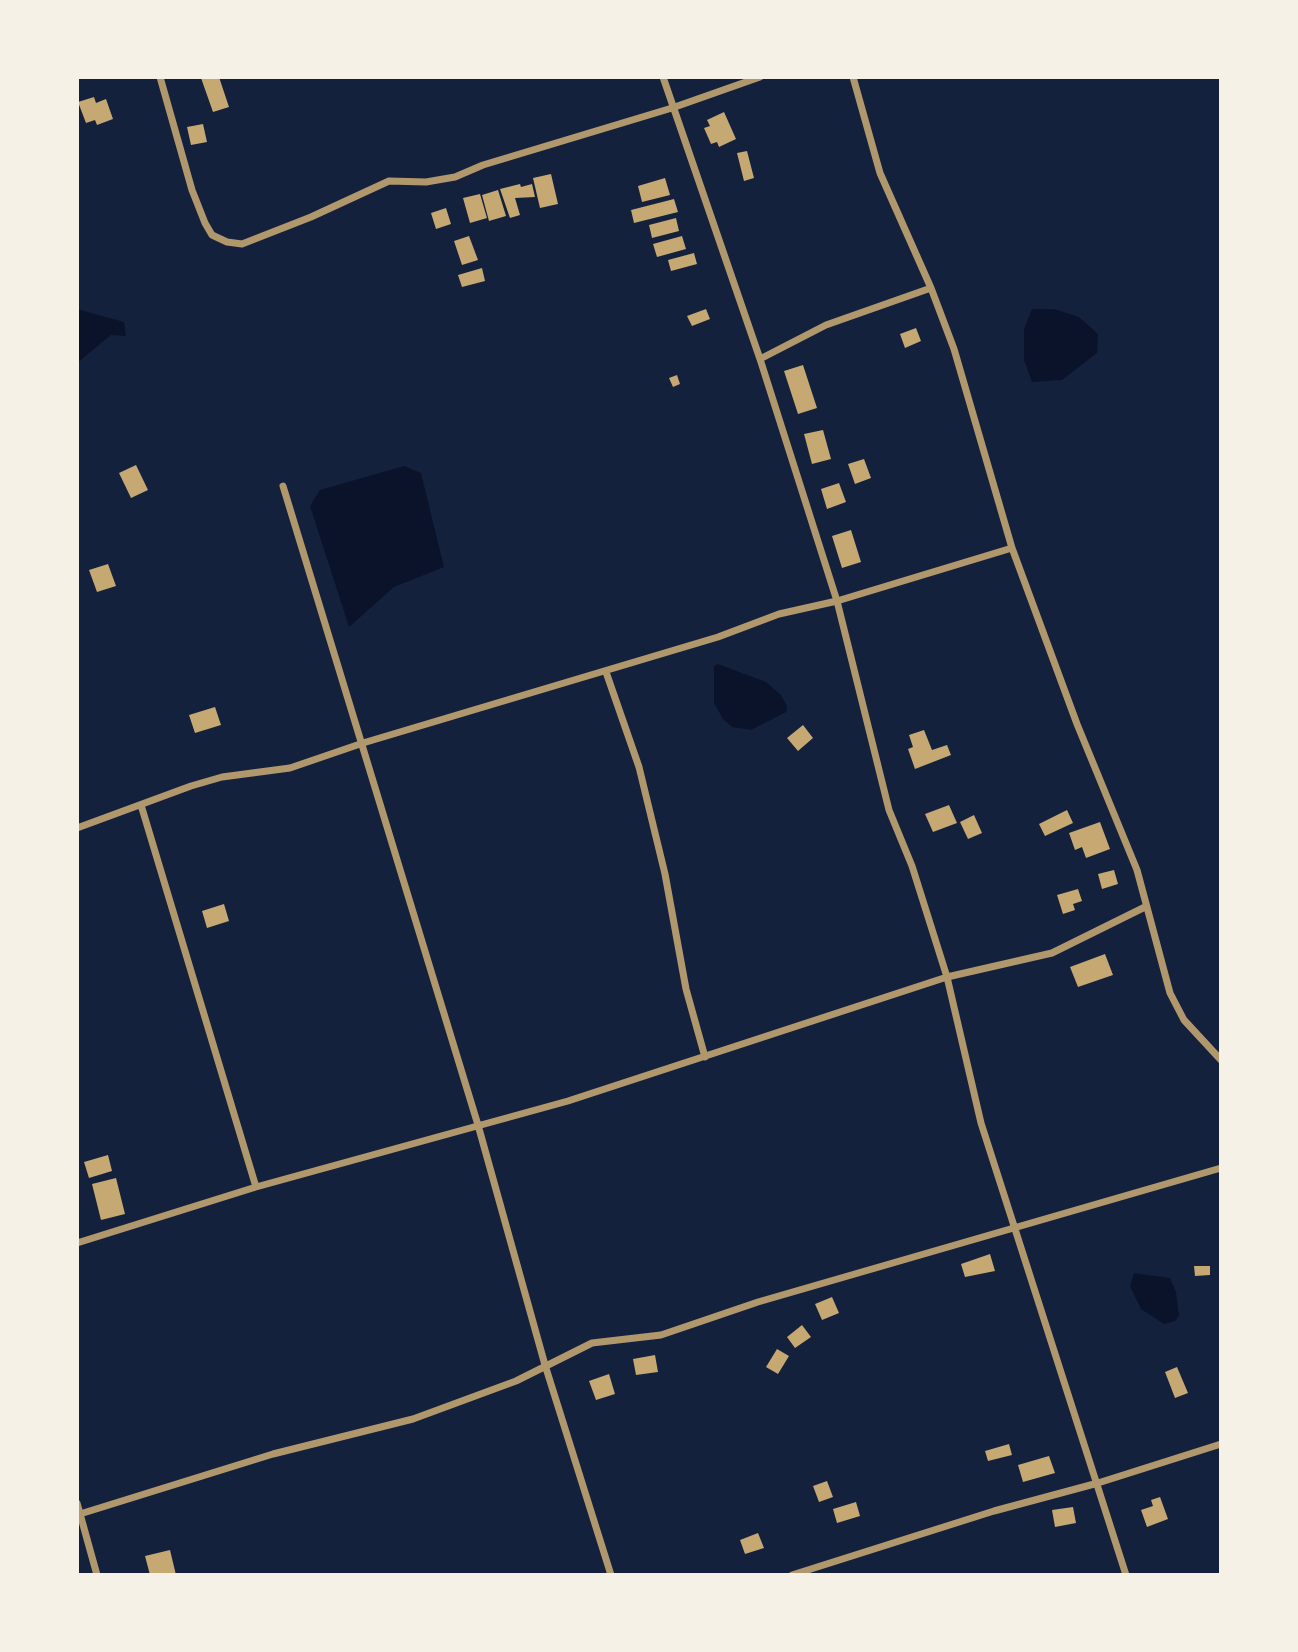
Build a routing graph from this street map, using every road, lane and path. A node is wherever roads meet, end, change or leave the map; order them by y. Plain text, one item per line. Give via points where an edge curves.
1 (160, 77) edge
2 (663, 77) edge
3 (761, 77) edge
4 (853, 77) edge
5 (672, 108) junction
6 (931, 288) junction
7 (761, 359) junction
8 (284, 486) dead end
9 (1012, 548) junction
10 (837, 601) junction
11 (606, 672) junction
12 (363, 743) junction
13 (141, 805) junction
14 (77, 828) edge
15 (1145, 907) junction
16 (947, 977) junction
17 (705, 1057) junction
18 (1221, 1060) edge
19 (478, 1125) junction
20 (1221, 1168) edge
21 (256, 1187) junction
22 (1013, 1228) junction
23 (77, 1243) edge
24 (545, 1365) junction
25 (1221, 1444) edge
26 (1098, 1483) junction
27 (77, 1503) edge
28 (80, 1514) junction
29 (97, 1575) edge
30 (611, 1575) edge
31 (792, 1575) edge
32 (1126, 1575) edge

1 - 5 street via 205,223 212,235 242,244 389,181 455,177
2 - 5 street
3 - 5 street
4 - 6 street via 880,173
5 - 7 street
6 - 7 street via 826,325
6 - 9 street via 973,408
7 - 10 street
8 - 12 street
9 - 10 street
9 - 15 street via 1077,724 1123,832
10 - 11 street via 779,614
10 - 16 street via 890,810
11 - 12 street
11 - 17 street via 639,767
12 - 13 street via 290,768 222,777
12 - 19 street
13 - 14 street
13 - 21 street
15 - 16 street via 1052,953
15 - 18 street via 1170,993 1184,1020
16 - 17 street
16 - 22 street via 981,1123
17 - 19 street
19 - 21 street
19 - 24 street
20 - 22 street
21 - 23 street
22 - 24 street via 661,1335 592,1343
22 - 26 street
24 - 28 street via 516,1381 413,1419 273,1454
24 - 30 street
25 - 26 street
26 - 31 street
26 - 32 street
27 - 28 street
28 - 29 street

